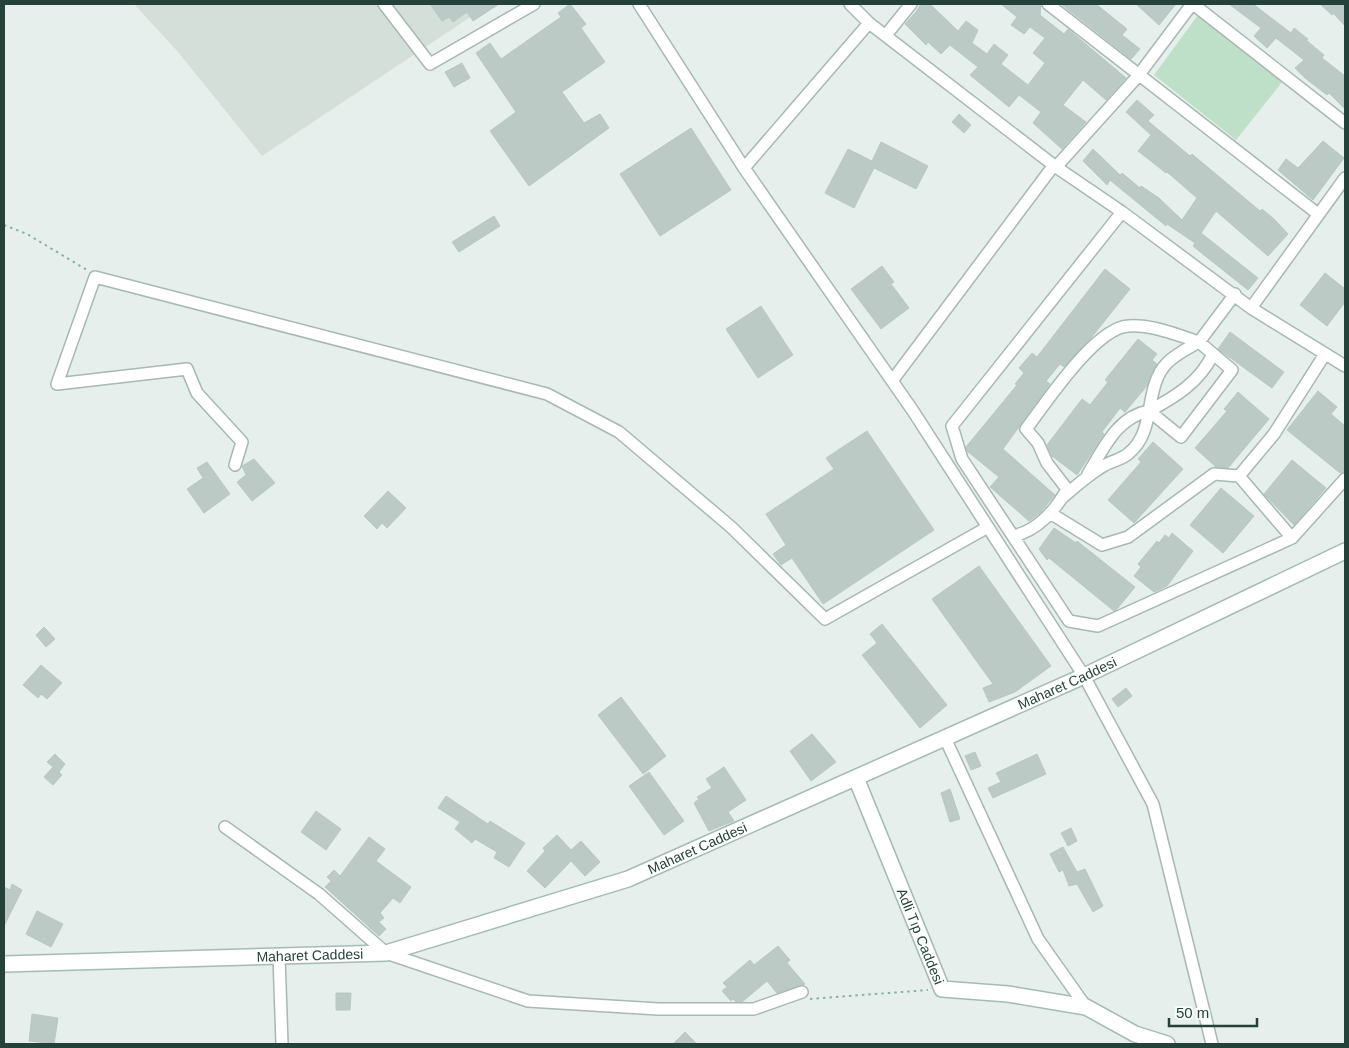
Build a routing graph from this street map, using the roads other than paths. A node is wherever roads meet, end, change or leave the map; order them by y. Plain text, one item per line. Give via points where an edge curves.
1 (384, 4) edge
2 (534, 4) edge
3 (639, 4) edge
4 (850, 4) edge
5 (911, 4) edge
6 (1048, 4) edge
7 (1192, 4) edge
8 (869, 23) junction
9 (886, 35) junction
10 (1138, 76) junction
11 (1345, 123) edge
12 (1055, 166) junction
13 (744, 168) junction
14 (1345, 178) edge
15 (1122, 212) junction
16 (1318, 214) junction
17 (1235, 294) junction
18 (1251, 308) junction
19 (1199, 342) junction
20 (1213, 354) junction
21 (1325, 354) junction
22 (1345, 366) edge
23 (892, 381) junction
24 (1149, 411) junction
25 (235, 465) dead end
26 (1086, 476) junction
27 (1239, 476) junction
28 (1345, 479) edge
29 (1062, 498) junction
30 (1050, 513) junction
31 (988, 527) junction
32 (1013, 536) junction
33 (1292, 538) junction
34 (1345, 552) edge
35 (1084, 676) junction
36 (945, 738) junction
37 (856, 778) junction
38 (225, 827) dead end
39 (386, 953) junction
40 (279, 956) junction
41 (4, 964) edge
42 (802, 996) road end
43 (1086, 1007) junction
44 (282, 1044) edge
45 (1167, 1044) edge
46 (1212, 1044) edge

1 - 2 street via 430,64
3 - 13 street
4 - 8 street
5 - 9 street
6 - 10 street
7 - 10 street
7 - 11 street
8 - 9 street
8 - 13 street
9 - 12 street
10 - 12 street
10 - 16 street
12 - 15 street
12 - 23 street
13 - 23 street
14 - 16 street
15 - 17 street
15 - 32 street via 952,426 962,459
16 - 18 street
17 - 18 street
17 - 19 street
18 - 21 street
19 - 20 street
19 - 24 street via 1166,364 1153,388
19 - 29 street via 1156,329 1126,326 1104,335 1088,350 1026,429 1067,489
20 - 24 street via 1207,367 1186,389
20 - 24 street via 1232,370 1181,438
21 - 22 street
21 - 27 street via 1274,434
23 - 31 street
24 - 26 street via 1135,414 1121,424
24 - 26 street via 1146,429 1129,453
25 - 31 street via 242,442 197,393 187,369 57,384 95,277 547,394 619,432 730,527 825,619
26 - 29 street
27 - 30 street via 1214,474 1128,537 1102,545
27 - 33 street
28 - 33 street
29 - 30 street
30 - 32 street via 1026,534
31 - 35 street
32 - 33 street via 1069,621 1098,626
34 - 35 street, Maharet Caddesi
35 - 36 street, Maharet Caddesi
35 - 46 street via 1153,804
36 - 37 street, Maharet Caddesi
36 - 43 street via 1038,939
37 - 39 street, Maharet Caddesi via 628,879
37 - 43 street, Adli Tıp Caddesi via 942,989 1008,994
38 - 39 street via 319,894
39 - 40 street, Maharet Caddesi
39 - 42 street via 528,1001 658,1009 754,1009
40 - 41 street, Maharet Caddesi
40 - 44 street
43 - 45 street, Adli Tıp Caddesi via 1135,1034

